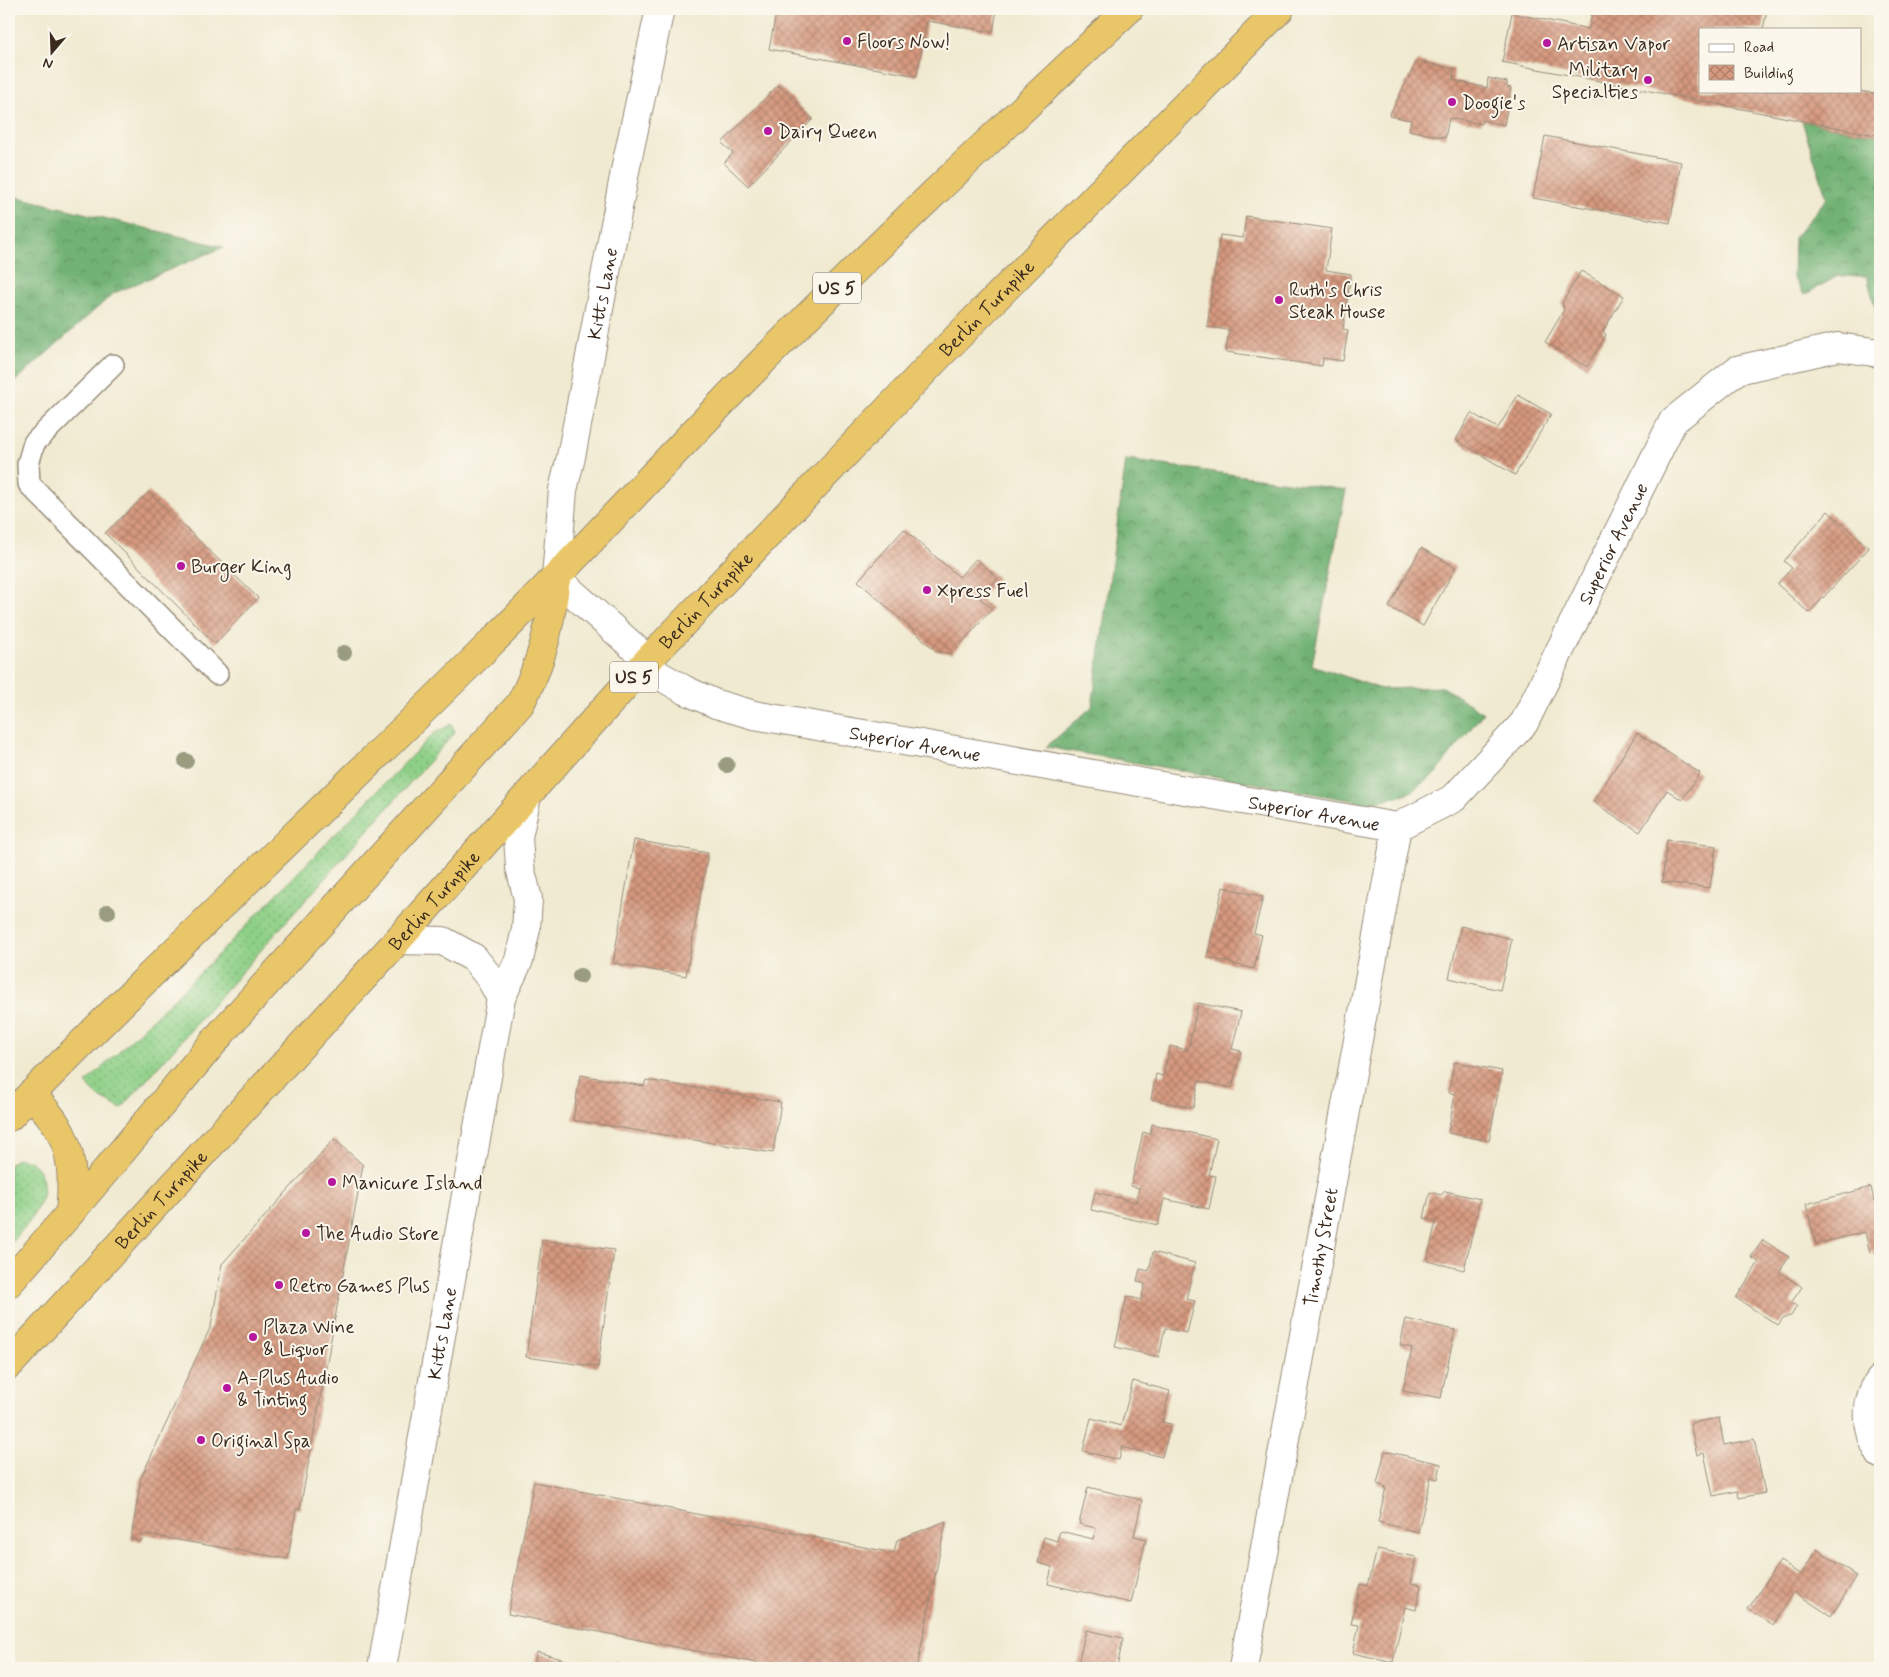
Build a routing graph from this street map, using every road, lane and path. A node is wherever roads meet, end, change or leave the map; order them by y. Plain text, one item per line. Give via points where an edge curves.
1 (660, 9) edge
2 (1129, 9) edge
3 (1280, 9) edge
4 (1880, 353) edge
5 (113, 365) dead end
6 (556, 578) junction
7 (648, 660) junction
8 (217, 674) dead end
9 (527, 796) junction
10 (1397, 827) junction
11 (398, 940) junction
12 (501, 998) junction
13 (31, 1094) junction
14 (9, 1117) edge
15 (70, 1213) junction
16 (9, 1283) edge
17 (9, 1365) edge
18 (1880, 1380) edge
19 (1880, 1454) edge
20 (382, 1668) edge
21 (1243, 1668) edge

1 - 6 street, Kitts Lane via 563,490
2 - 6 highway, US 5 via 926,200 754,370
3 - 7 highway, Berlin Turnpike / US 5 via 935,360
4 - 10 street, Superior Avenue via 1838,347 1737,370 1673,421 1524,723 1454,798
5 - 8 lane via 34,443 28,464 29,484
6 - 7 street, Superior Avenue
6 - 13 highway, US 5
6 - 15 highway via 544,648 520,704 224,1030
7 - 9 highway, Berlin Turnpike / US 5
7 - 10 street, Superior Avenue via 657,674 685,690 716,704 754,715
9 - 11 highway, Berlin Turnpike / US 5
9 - 12 street, Kitts Lane via 518,837 520,867 528,899 526,929 519,960
10 - 21 street, Timothy Street
11 - 12 street via 442,941 474,958
11 - 17 highway, Berlin Turnpike / US 5
12 - 20 street, Kitts Lane
13 - 14 highway, US 5
13 - 15 highway via 56,1124 69,1151 73,1180
15 - 16 highway
18 - 19 street via 1870,1402 1868,1422

